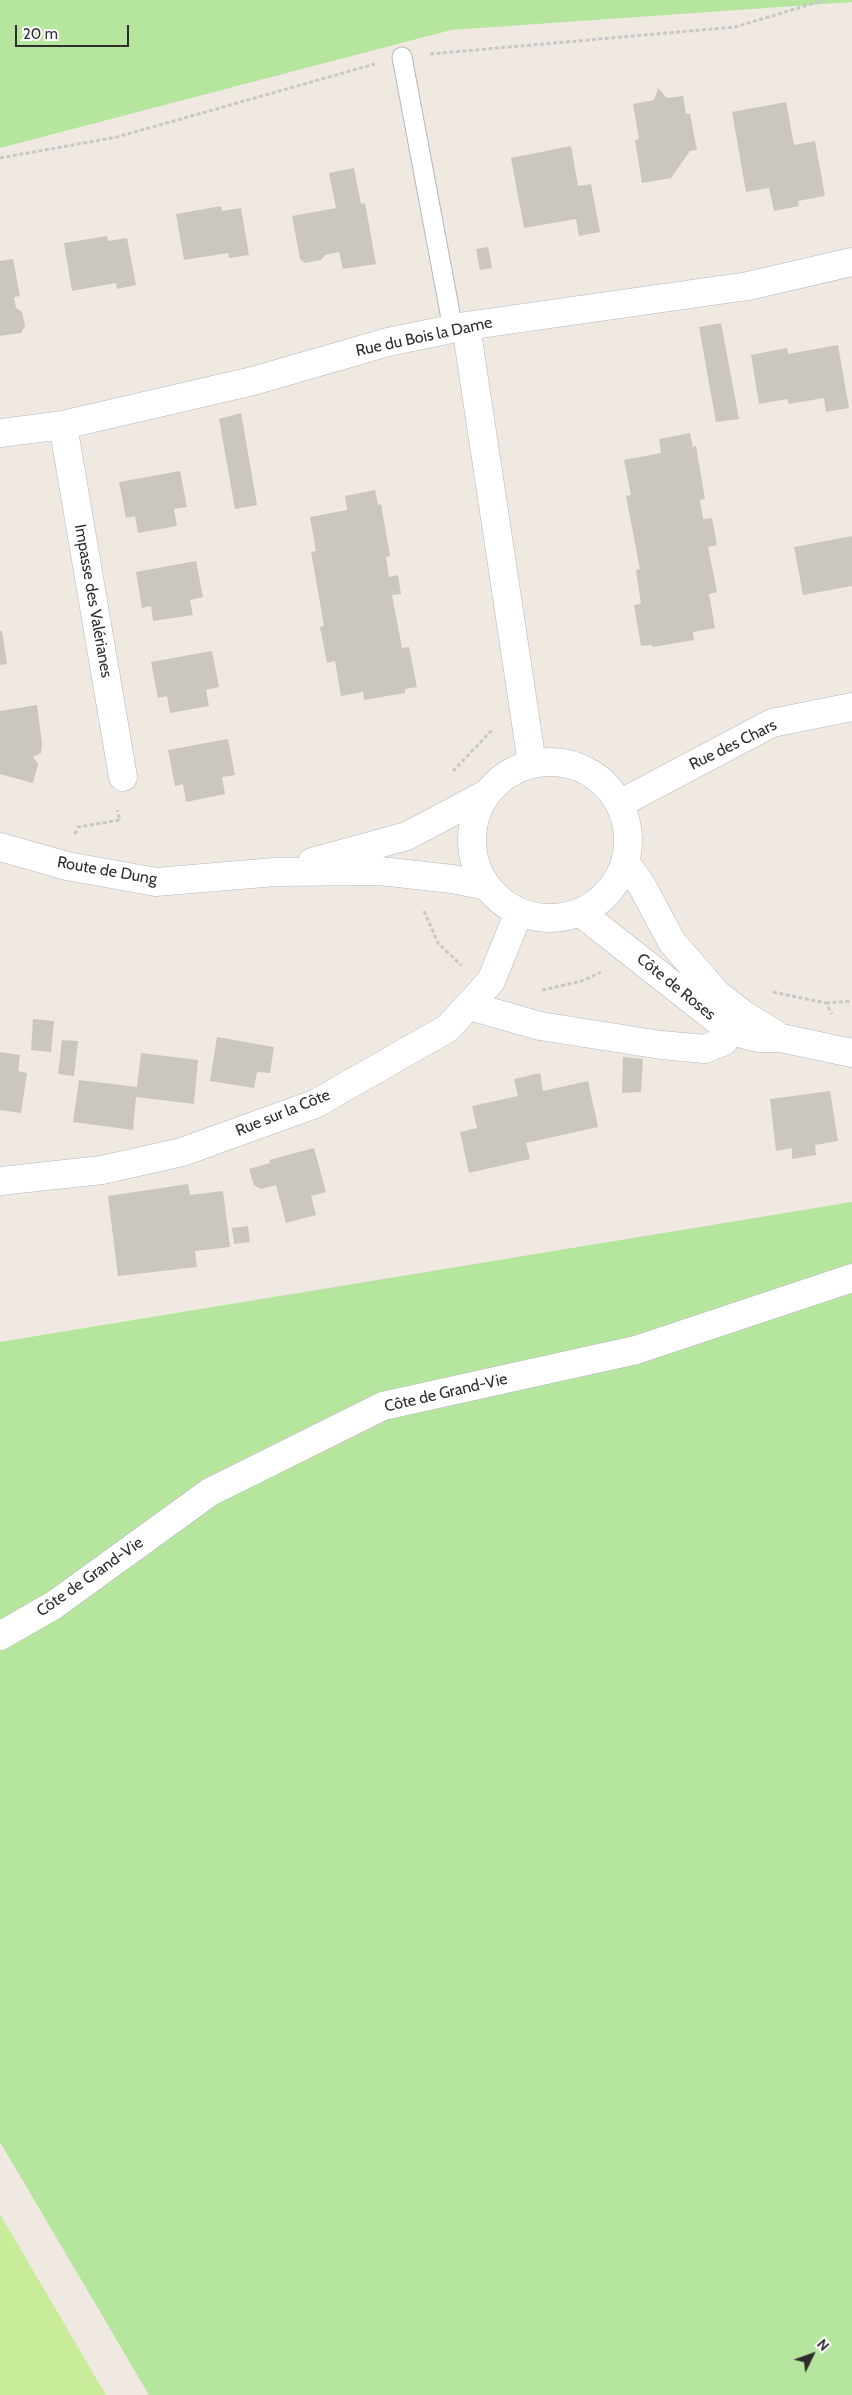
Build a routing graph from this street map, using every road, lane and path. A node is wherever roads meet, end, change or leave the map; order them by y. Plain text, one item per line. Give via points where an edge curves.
1 (402, 57) dead end
2 (852, 262) edge
3 (459, 328) junction
4 (63, 425) junction
5 (0, 433) edge
6 (852, 707) edge
7 (523, 713) junction
8 (532, 763) junction
9 (452, 772) dead end
10 (123, 777) joint
11 (486, 794) junction
12 (620, 803) junction
13 (0, 847) edge
14 (626, 863) junction
15 (67, 866) junction
16 (275, 872) junction
17 (487, 886) junction
18 (519, 912) junction
19 (581, 913) junction
20 (852, 1001) edge
21 (826, 1003) dead end
22 (470, 1006) junction
23 (732, 1031) junction
24 (781, 1038) junction
25 (852, 1053) edge
26 (0, 1181) edge
27 (852, 1278) edge
28 (0, 1636) edge

1 - 3 lane
2 - 3 street, Rue du Bois la Dame via 748,286
3 - 4 street, Rue du Bois la Dame via 388,342 253,381
3 - 7 street
4 - 5 street, Rue du Bois la Dame
4 - 10 street, Impasse des Valérianes
6 - 12 street, Rue des Chars via 772,723
7 - 8 street
7 - 9 path via 492,729
8 - 11 street via 506,774
8 - 12 street via 567,762 598,777
10 - 15 path via 113,785 120,820 78,827
11 - 16 street, Route de Dung via 407,836
11 - 17 street via 473,824 473,857
12 - 14 street via 629,833
13 - 15 street, Route de Dung
14 - 19 street via 609,893
14 - 24 street, Côte de Roses via 672,942 717,994
15 - 16 street, Route de Dung via 156,882
16 - 17 street, Route de Dung via 380,871
17 - 18 street
18 - 19 street via 550,919
18 - 22 street, Rue sur la Côte via 491,981
19 - 23 street, Côte de Roses
20 - 21 path
22 - 23 street via 540,1026 661,1046 704,1049 724,1041
22 - 26 street, Rue sur la Côte via 448,1028 315,1104 182,1152 102,1170
23 - 24 street, Côte de Roses via 758,1038
24 - 25 street, Côte de Roses
27 - 28 street, Côte de Grand-Vie via 636,1350 383,1406 210,1492 54,1605

